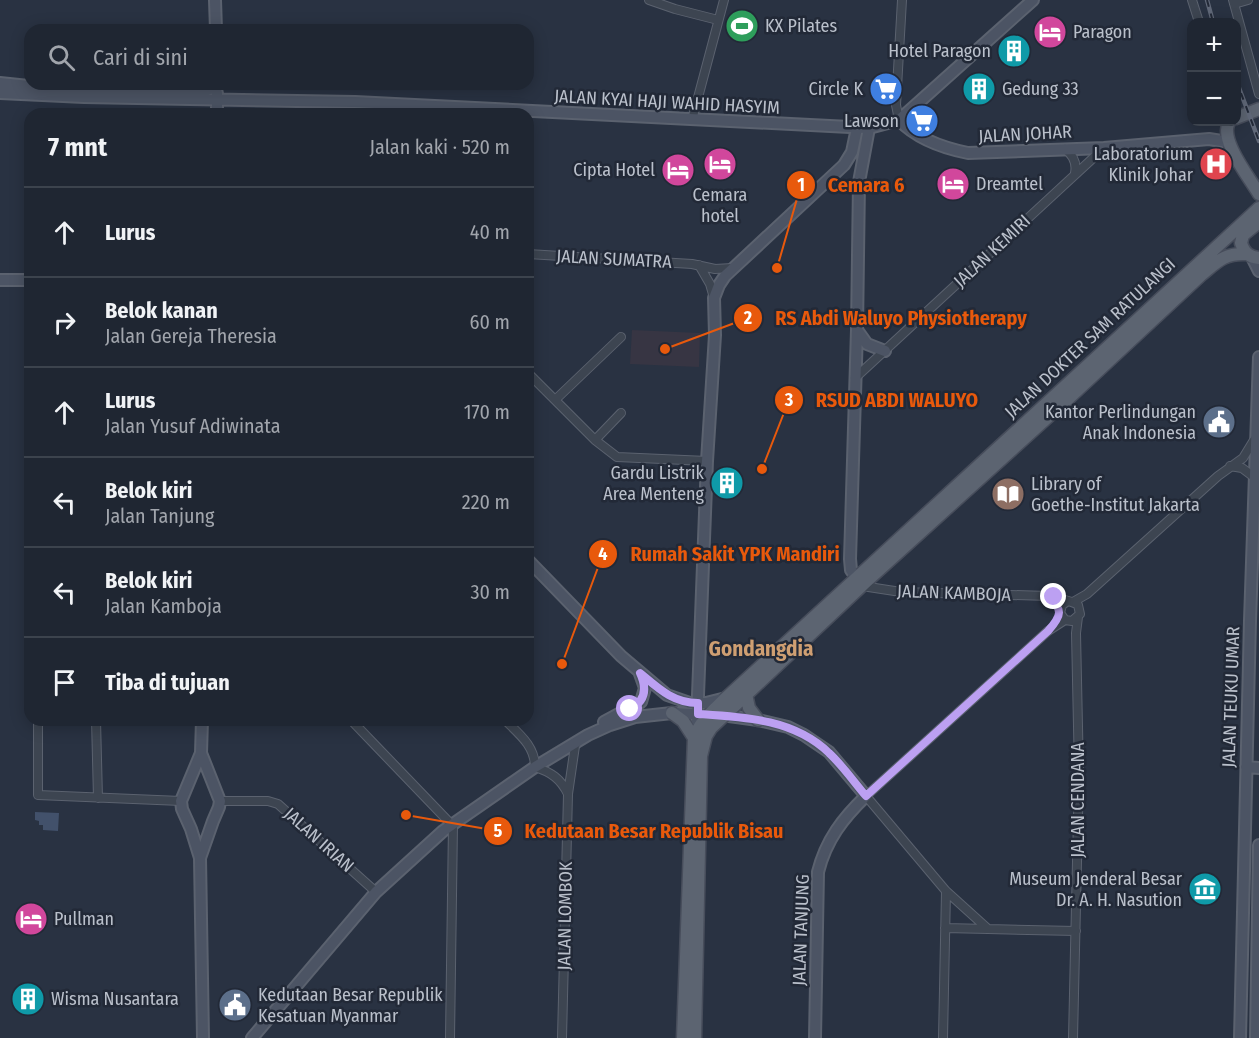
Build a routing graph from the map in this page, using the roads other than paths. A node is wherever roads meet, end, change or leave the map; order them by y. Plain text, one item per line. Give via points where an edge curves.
1 (215, 0) edge
2 (650, 0) edge
3 (724, 0) edge
4 (902, 0) edge
5 (1034, 0) edge
6 (1192, 0) edge
7 (1248, 0) edge
8 (1234, 2) edge
9 (1198, 18) edge
10 (718, 20) junction
11 (216, 24) edge
12 (0, 83) edge
13 (24, 86) edge
14 (217, 90) edge
15 (0, 93) edge
16 (1259, 94) edge
17 (218, 100) junction
18 (217, 108) edge
19 (465, 108) edge
20 (1259, 109) edge
21 (534, 112) edge
22 (1241, 116) edge
23 (692, 120) junction
24 (899, 120) junction
25 (1224, 126) edge
26 (1226, 126) edge
27 (857, 128) junction
28 (869, 128) junction
29 (1196, 140) junction
30 (1228, 142) junction
31 (1104, 148) junction
32 (1064, 149) junction
33 (836, 173) junction
34 (1075, 173) junction
35 (859, 182) junction
36 (1259, 194) edge
37 (1259, 208) edge
38 (1259, 222) edge
39 (534, 254) edge
40 (1252, 256) edge
41 (699, 265) junction
42 (736, 267) junction
43 (1259, 272) edge
44 (0, 280) edge
45 (24, 280) edge
46 (714, 298) junction
47 (1137, 327) junction
48 (857, 330) junction
49 (621, 337) dead end
50 (885, 351) junction
51 (1259, 357) edge
52 (855, 378) junction
53 (534, 379) edge
54 (555, 400) junction
55 (621, 413) dead end
56 (1257, 433) junction
57 (595, 440) junction
58 (707, 462) junction
59 (1230, 466) junction
60 (1257, 477) edge
61 (534, 567) edge
62 (859, 582) junction
63 (1046, 596) junction
64 (1074, 603) junction
65 (1063, 616) junction
66 (1078, 617) junction
67 (1254, 621) edge
68 (1076, 633) junction
69 (640, 673) junction
70 (698, 688) junction
71 (746, 694) junction
72 (674, 698) junction
73 (701, 711) junction
74 (672, 713) junction
75 (723, 715) junction
76 (758, 720) junction
77 (38, 726) edge
78 (96, 726) edge
79 (202, 726) edge
80 (357, 726) edge
81 (512, 726) edge
82 (696, 733) junction
83 (588, 735) junction
84 (578, 741) junction
85 (201, 753) junction
86 (535, 767) junction
87 (1246, 767) junction
88 (1259, 768) edge
89 (568, 794) junction
90 (866, 796) junction
91 (98, 798) junction
92 (181, 801) junction
93 (220, 801) junction
94 (453, 823) junction
95 (438, 835) junction
96 (1259, 845) edge
97 (453, 849) junction
98 (200, 858) junction
99 (946, 891) junction
100 (376, 892) junction
101 (945, 928) junction
102 (988, 929) junction
103 (1076, 931) junction
104 (1242, 932) junction
105 (1257, 932) junction
106 (202, 1032) edge
107 (212, 1038) edge
108 (252, 1038) edge
109 (450, 1038) edge
110 (562, 1038) edge
111 (683, 1038) edge
112 (695, 1038) edge
113 (815, 1038) edge
114 (943, 1038) edge
115 (1073, 1038) edge
116 (1240, 1038) edge
117 (1256, 1038) edge

1 - 11 street
2 - 10 street
3 - 10 street
4 - 24 street via 896,105
5 - 24 street, JALAN KYAI HAJI WAHID HASYIM
6 - 9 street
7 - 8 street
8 - 16 street
10 - 23 street
12 - 13 street
14 - 17 street
15 - 17 street, JALAN KYAI HAJI WAHID HASYIM
17 - 18 street
17 - 19 street, JALAN KYAI HAJI WAHID HASYIM
20 - 22 main road
21 - 23 street, JALAN KYAI HAJI WAHID HASYIM
23 - 27 street, JALAN KYAI HAJI WAHID HASYIM
24 - 28 street, JALAN KYAI HAJI WAHID HASYIM
24 - 32 street, JALAN JOHAR via 910,132 968,153
25 - 29 street, JALAN JOHAR
26 - 30 main road
27 - 28 street, JALAN KYAI HAJI WAHID HASYIM
27 - 33 street via 848,161
28 - 35 street
29 - 30 street, JALAN JOHAR via 1216,138
29 - 31 street, JALAN JOHAR
30 - 36 main road
31 - 32 street, JALAN JOHAR
31 - 34 street, JALAN KEMIRI
32 - 34 street via 1072,154
33 - 35 street via 853,175
33 - 42 street
34 - 50 street, JALAN KEMIRI
35 - 48 street
37 - 47 main road, JALAN DOKTER SAM RATULANGI
38 - 40 main road via 1241,239 1243,249
39 - 41 street, JALAN SUMATRA
40 - 43 street
40 - 47 main road, JALAN DOKTER SAM RATULANGI via 1224,257
41 - 42 street, JALAN SUMATRA via 715,269
41 - 46 street
42 - 46 street via 725,276
44 - 45 street
46 - 58 street
47 - 62 main road, JALAN DOKTER SAM RATULANGI
48 - 50 street via 867,345
48 - 52 street
49 - 54 street
50 - 52 street, JALAN KEMIRI
51 - 56 street, JALAN TEUKU UMAR
52 - 62 street via 850,560
53 - 54 street
54 - 57 street
55 - 57 street
56 - 59 street via 1246,454
56 - 60 street, JALAN TEUKU UMAR
57 - 58 street via 617,457
58 - 70 street
59 - 60 street
59 - 64 street
60 - 67 street, JALAN TEUKU UMAR
61 - 69 street
62 - 63 street, JALAN KAMBOJA via 901,592
62 - 71 main road, JALAN DOKTER SAM RATULANGI
62 - 73 main road, JALAN DOKTER SAM RATULANGI via 726,698
63 - 64 street, JALAN KAMBOJA
63 - 65 street
64 - 65 street via 1064,603
64 - 66 street, JALAN CENDANA
65 - 66 street
65 - 68 street, JALAN CENDANA
65 - 90 street, JALAN TANJUNG
66 - 68 street, JALAN CENDANA
67 - 87 street, JALAN TEUKU UMAR
68 - 103 street, JALAN CENDANA
69 - 72 street
69 - 83 street via 645,688 641,702
70 - 72 street via 687,697
70 - 73 street
71 - 75 main road, JALAN DOKTER SAM RATULANGI
71 - 76 main road via 749,708
72 - 73 street
73 - 74 street
73 - 75 street
73 - 82 main road, JALAN DOKTER SAM RATULANGI
74 - 82 main road
74 - 83 street via 635,717
75 - 76 street
75 - 112 main road, JALAN DOKTER SAM RATULANGI via 706,736 701,756
76 - 90 street via 788,727 812,740 829,752
77 - 91 street via 38,795
78 - 91 street
79 - 85 street
80 - 94 street
81 - 86 street via 529,745
82 - 111 main road
83 - 84 street
84 - 86 street
84 - 89 street, JALAN LOMBOK
85 - 92 street
85 - 93 street
86 - 89 street via 549,772
86 - 94 street
87 - 88 street
87 - 104 street, JALAN TEUKU UMAR
89 - 110 street, JALAN LOMBOK
90 - 99 street
90 - 113 street, JALAN TANJUNG via 831,837 818,872
91 - 92 street
92 - 98 street
93 - 98 street
93 - 100 street, JALAN IRIAN via 278,804
94 - 95 street
94 - 97 street
95 - 97 street
95 - 100 street
96 - 105 street
97 - 109 street
98 - 106 street
99 - 101 street
99 - 102 street
100 - 108 street
101 - 102 street
101 - 114 street
102 - 103 street
103 - 115 street, JALAN CENDANA
104 - 105 street
104 - 116 street, JALAN TEUKU UMAR
105 - 117 street
106 - 107 street

